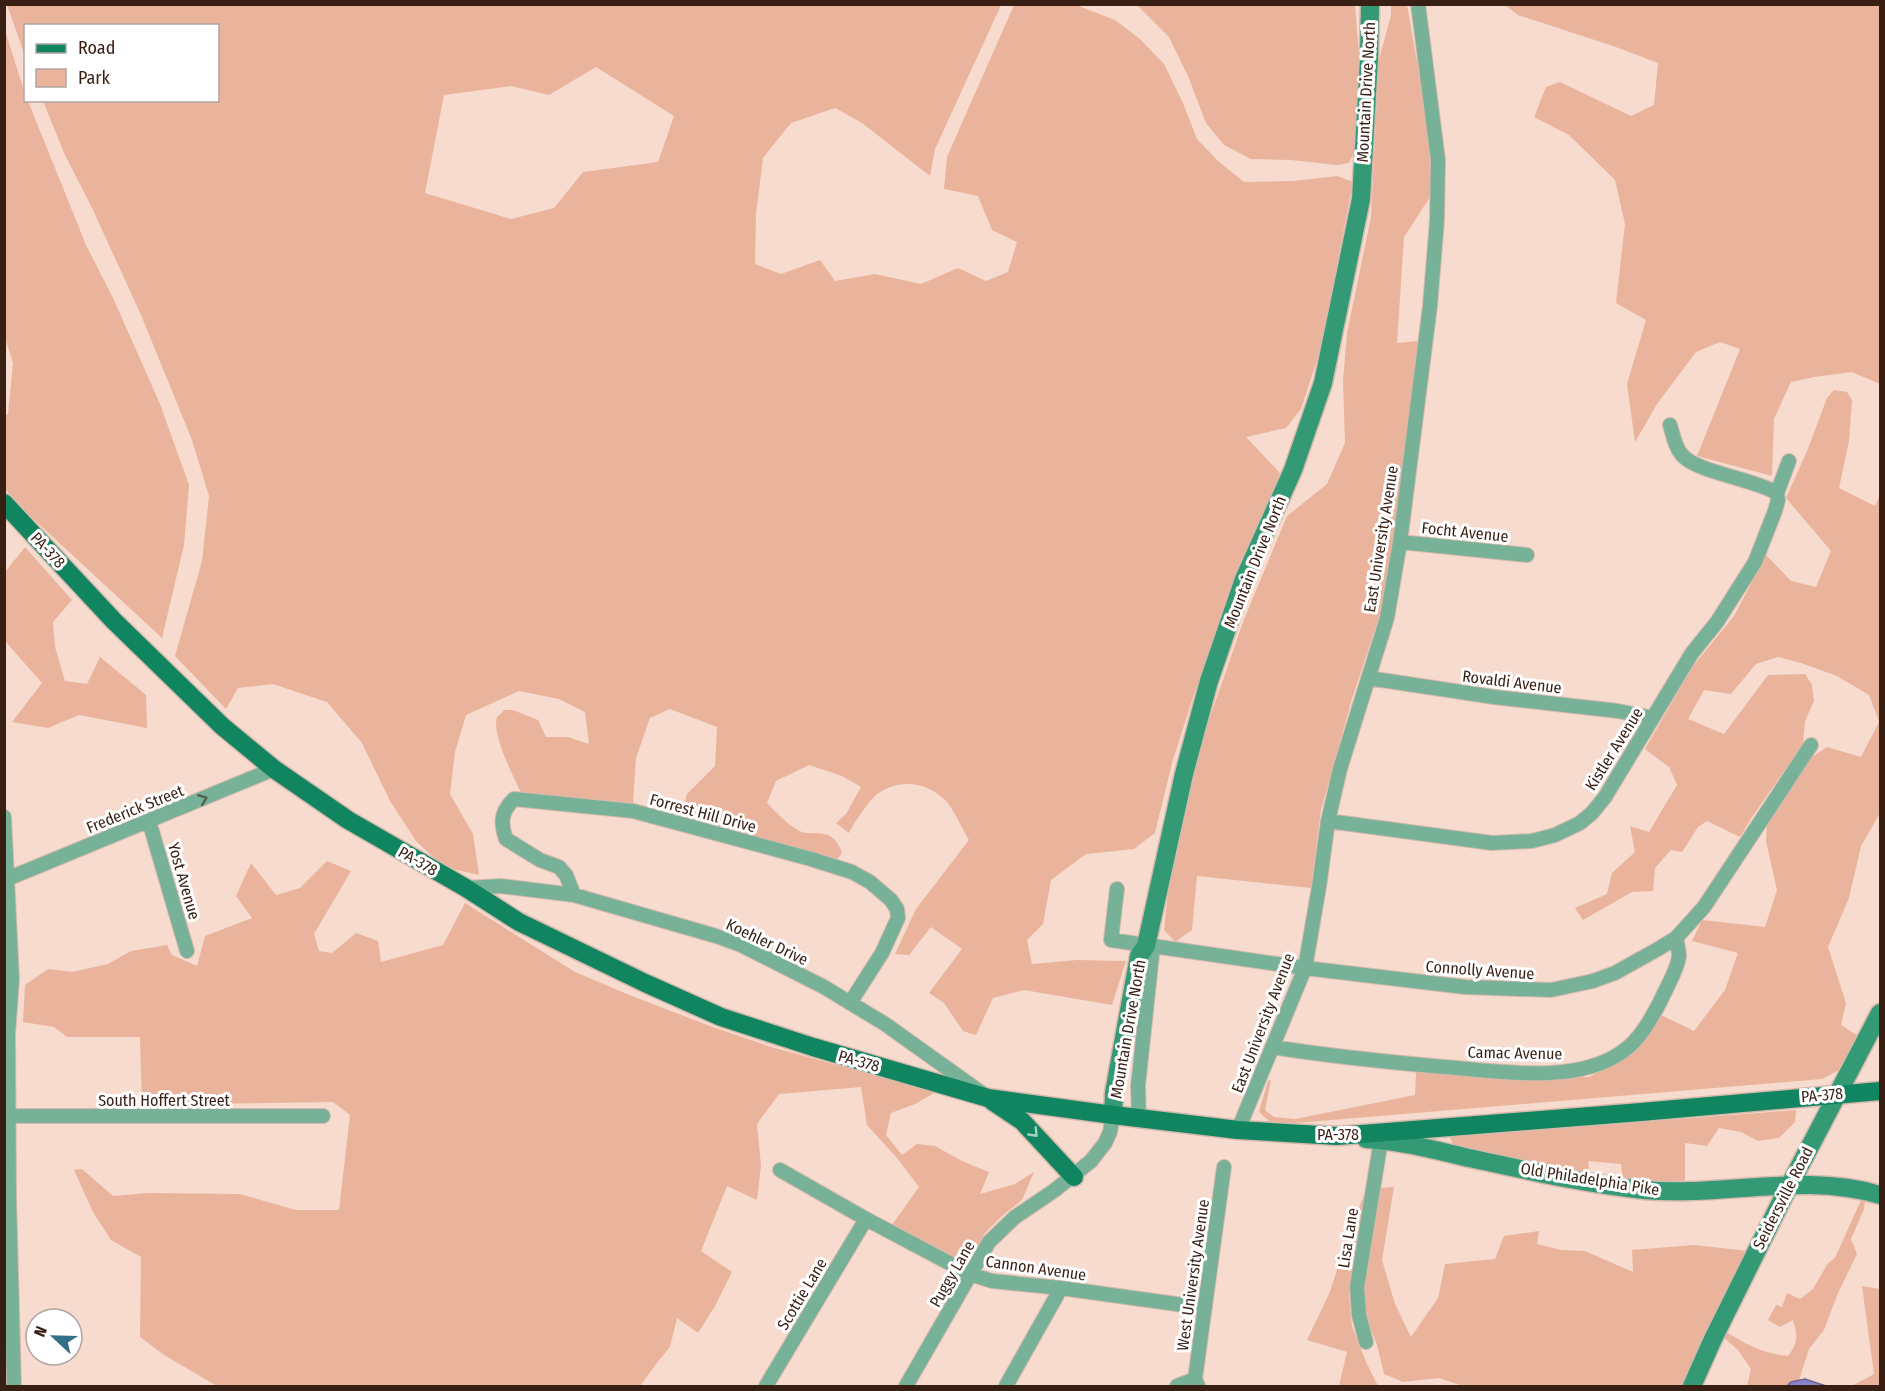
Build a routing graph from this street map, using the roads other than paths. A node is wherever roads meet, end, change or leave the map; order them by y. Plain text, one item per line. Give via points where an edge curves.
1 (1370, 4) edge
2 (1418, 4) edge
3 (1670, 425) dead end
4 (1790, 461) dead end
5 (1777, 493) junction
6 (7, 505) edge
7 (1400, 542) junction
8 (1527, 555) dead end
9 (1368, 678) junction
10 (1653, 718) junction
11 (1810, 745) dead end
12 (274, 769) junction
13 (4, 817) edge
14 (149, 821) junction
15 (1328, 821) junction
16 (6, 870) edge
17 (466, 888) junction
18 (1117, 889) dead end
19 (574, 895) junction
20 (1676, 938) junction
21 (1146, 946) junction
22 (187, 951) dead end
23 (1305, 968) junction
24 (850, 1004) junction
25 (1881, 1013) edge
26 (1272, 1047) junction
27 (1881, 1091) edge
28 (1838, 1094) junction
29 (988, 1098) junction
30 (1113, 1115) junction
31 (323, 1116) dead end
32 (7, 1117) edge
33 (1139, 1118) junction
34 (1238, 1130) junction
35 (1337, 1136) junction
36 (1381, 1140) junction
37 (1224, 1167) dead end
38 (780, 1170) dead end
39 (1074, 1177) junction
40 (1790, 1184) junction
41 (1881, 1195) edge
42 (866, 1219) junction
43 (970, 1274) junction
44 (1061, 1288) junction
45 (1205, 1308) junction
46 (1366, 1342) dead end
47 (1196, 1384) edge
48 (14, 1386) edge
49 (766, 1386) edge
50 (906, 1386) edge
51 (1006, 1386) edge
52 (1177, 1386) edge
53 (1692, 1386) edge

1 - 21 street, Mountain Drive North via 1361,199 1323,382 1293,470 1244,579 1209,681
2 - 7 street, East University Avenue via 1438,160 1437,220
3 - 5 street via 1675,445 1691,463
4 - 5 street, Kistler Avenue
5 - 10 street, Kistler Avenue via 1775,511 1755,562
6 - 12 main road, PA-378 via 114,621 222,726
7 - 8 street, Focht Avenue
7 - 9 street, East University Avenue via 1387,618
9 - 10 street, Rovaldi Avenue
9 - 15 street, East University Avenue
10 - 15 street, Kistler Avenue via 1592,813 1573,827 1543,839 1492,843
11 - 20 street, Connolly Avenue via 1704,908
14 -> 12 street, Frederick Street
12 - 17 main road, PA-378 via 348,820
13 - 16 street
14 - 16 street, Frederick Street
14 - 22 street, Yost Avenue
15 - 23 street, East University Avenue
16 - 32 street via 12,979
17 - 19 street, Koehler Drive via 501,886
17 - 29 main road, PA-378 via 519,922 721,1017
18 - 21 street, Connolly Avenue via 1111,940
19 - 24 street, Koehler Drive via 741,945
19 - 24 street, Forrest Hill Drive via 559,867 506,839 501,820 514,799 633,811 852,872 891,900 898,918 882,953
20 - 23 street, Connolly Avenue via 1615,973 1551,990 1465,987
20 - 26 street, Camac Avenue via 1677,963 1640,1034 1622,1053 1579,1070 1502,1072
21 - 23 street, Connolly Avenue
21 - 30 street, Mountain Drive North via 1139,956
21 - 33 street via 1152,955 1138,1086
23 - 26 street, East University Avenue
24 - 29 street, Koehler Drive via 885,1024
25 - 28 street, Seidersville Road
26 - 34 street, East University Avenue
27 - 28 main road, PA-378
28 - 35 main road, PA-378
28 - 40 street, Seidersville Road
29 - 30 main road, PA-378
29 -> 39 main road via 1022,1121
30 - 33 main road, PA-378
30 - 39 street, Puggy Lane via 1105,1143
31 - 32 street, South Hoffert Street
32 - 48 street
33 - 34 main road, PA-378
34 - 35 main road, PA-378
35 - 36 street, Old Philadelphia Pike
36 - 40 street, Old Philadelphia Pike via 1643,1190 1675,1192
36 - 46 street, Lisa Lane via 1357,1287
37 - 45 street, West University Avenue
38 - 42 street, Cannon Avenue
39 - 43 street, Puggy Lane via 1002,1228
40 - 41 street, Old Philadelphia Pike
40 - 53 street, Seidersville Road
42 - 43 street, Cannon Avenue
42 - 49 street, Scottie Lane
43 - 44 street, Cannon Avenue via 992,1281
43 - 50 street, Puggy Lane
44 - 45 street, Cannon Avenue
44 - 51 street
45 - 47 street, West University Avenue
47 - 52 street

